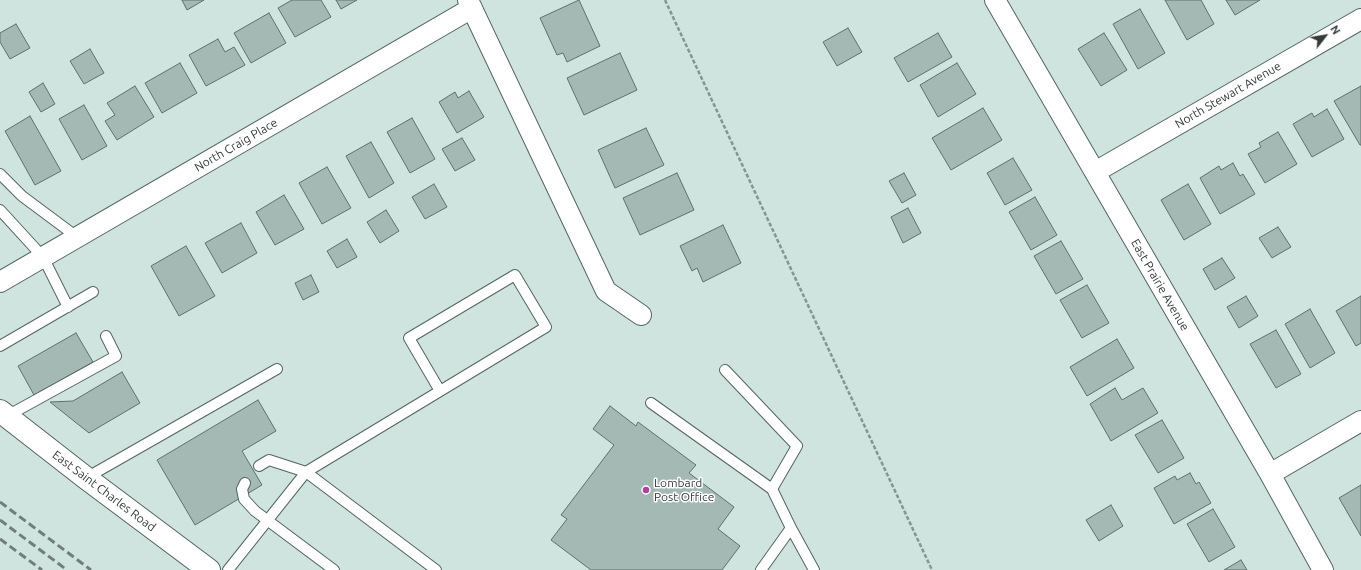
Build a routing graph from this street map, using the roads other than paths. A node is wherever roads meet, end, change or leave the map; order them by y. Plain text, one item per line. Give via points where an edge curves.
1 (995, 0) edge
2 (470, 4) edge
3 (1361, 18) edge
4 (1094, 172) junction
5 (0, 174) edge
6 (0, 210) edge
7 (77, 237) junction
8 (43, 257) junction
9 (0, 282) edge
10 (93, 292) dead end
11 (68, 306) junction
12 (641, 315) dead end
13 (106, 336) dead end
14 (0, 346) edge
15 (276, 369) dead end
16 (725, 370) dead end
17 (440, 391) junction
18 (651, 403) dead end
19 (3, 414) edge
20 (1361, 421) edge
21 (258, 466) dead end
22 (306, 472) junction
23 (1270, 474) junction
24 (86, 478) junction
25 (245, 483) dead end
26 (772, 489) junction
27 (268, 520) junction
28 (791, 528) junction
29 (209, 570) edge
30 (228, 570) edge
31 (334, 570) edge
32 (436, 570) edge
33 (761, 570) edge
34 (814, 570) edge
35 (1323, 570) edge

1 - 4 street, East Prairie Avenue
2 - 7 street, North Craig Place
2 - 12 street via 606,291
3 - 4 street, North Stewart Avenue
4 - 23 street, East Prairie Avenue
5 - 7 lane via 22,196
6 - 8 lane
7 - 8 street, North Craig Place
8 - 9 street, North Craig Place
8 - 11 lane
10 - 11 lane
11 - 14 lane
13 - 19 lane via 116,356
15 - 24 lane
16 - 26 lane via 797,446
17 - 17 lane via 546,327 515,275 408,338
17 - 22 lane
18 - 26 lane
19 - 24 main road, East Saint Charles Road
20 - 23 street
21 - 22 lane via 269,460
22 - 27 lane
22 - 32 lane
23 - 35 street, East Prairie Avenue
24 - 29 main road, East Saint Charles Road
25 - 27 lane via 242,489 244,499
26 - 28 lane
27 - 30 lane
27 - 31 lane
28 - 33 lane
28 - 34 lane

